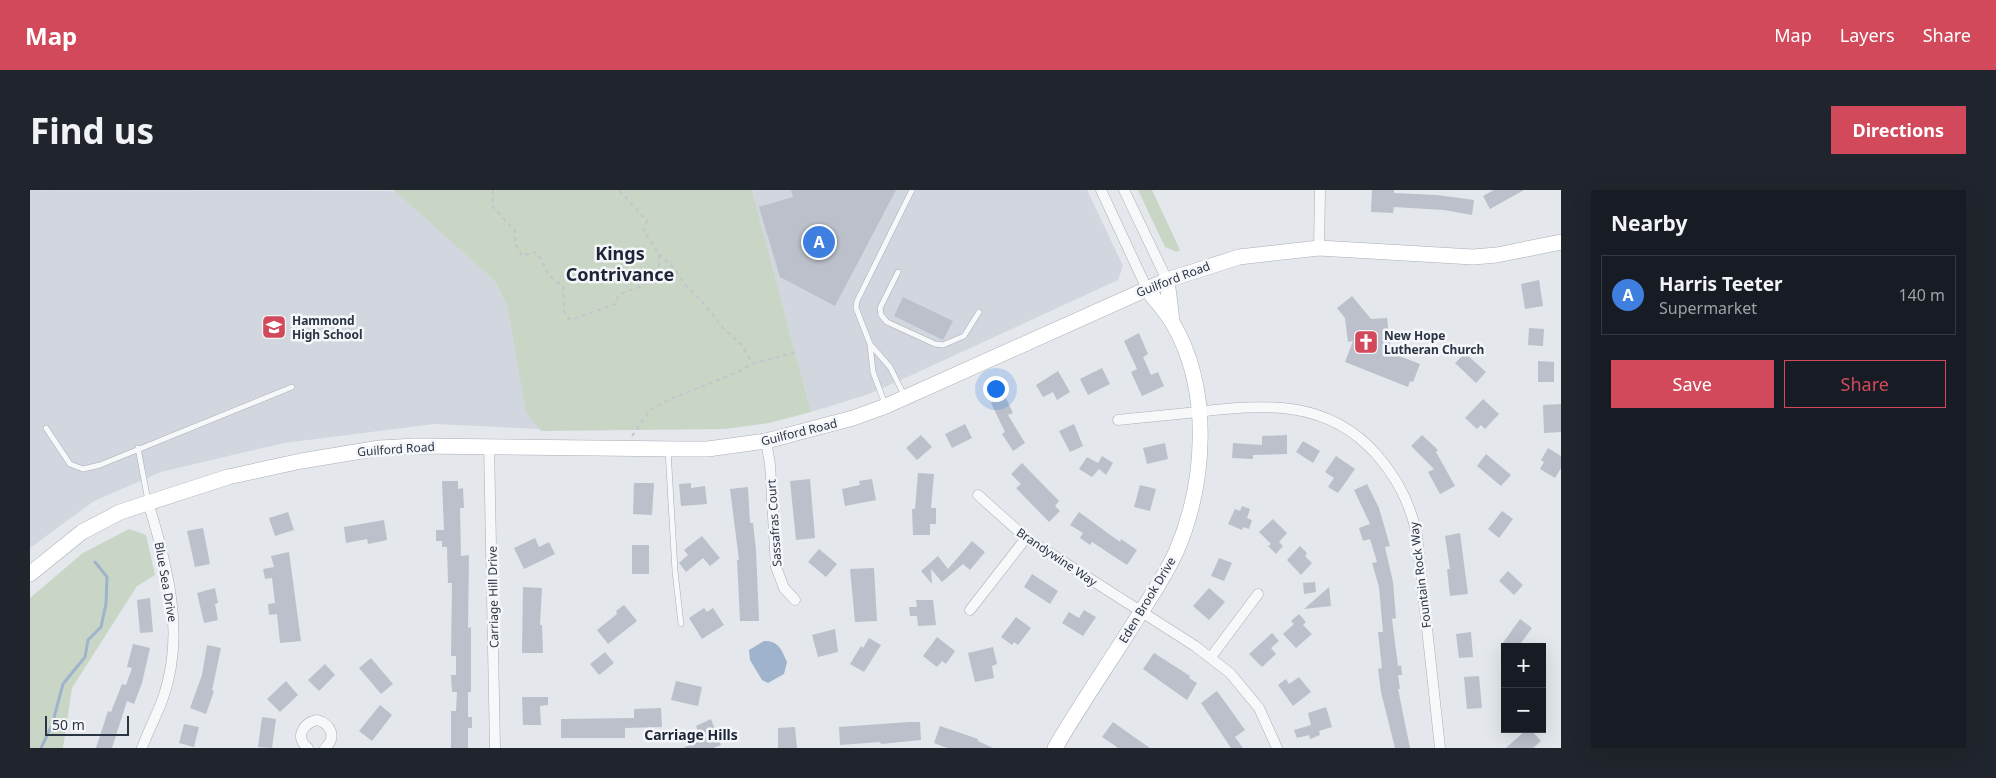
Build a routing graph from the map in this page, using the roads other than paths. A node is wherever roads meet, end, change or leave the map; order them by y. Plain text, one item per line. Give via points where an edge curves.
1 (912, 190) edge
2 (1101, 190) edge
3 (1124, 190) edge
4 (1320, 190) edge
5 (1561, 242) edge
6 (1318, 248) junction
7 (898, 272) dead end
8 (1167, 280) junction
9 (1146, 289) junction
10 (979, 312) dead end
11 (1172, 322) junction
12 (870, 344) junction
13 (292, 387) dead end
14 (905, 397) junction
15 (886, 406) junction
16 (1198, 412) junction
17 (1118, 420) dead end
18 (46, 428) dead end
19 (766, 441) junction
20 (489, 445) junction
21 (138, 448) junction
22 (668, 449) junction
23 (978, 495) dead end
24 (148, 502) junction
25 (1026, 538) junction
26 (30, 574) edge
27 (1258, 594) dead end
28 (794, 600) dead end
29 (970, 610) dead end
30 (1141, 612) junction
31 (681, 624) dead end
32 (1211, 657) junction
33 (142, 748) edge
34 (308, 748) edge
35 (325, 748) edge
36 (495, 748) edge
37 (1054, 748) edge
38 (1277, 748) edge
39 (1440, 748) edge

1 - 12 lane via 857,301 856,308
2 - 9 street, Eden Brook Drive
3 - 8 street, Eden Brook Drive
4 - 6 street
5 - 6 street, Guilford Road via 1473,257
6 - 8 street, Guilford Road via 1239,257
7 - 10 lane via 880,308 887,322 943,345 964,336
8 - 9 street, Guilford Road
8 - 11 street, Eden Brook Drive
9 - 11 street, Eden Brook Drive
9 - 14 street, Guilford Road
11 - 16 street, Eden Brook Drive via 1190,366
12 - 14 lane via 890,367
12 - 15 lane via 873,372
13 - 21 lane
14 - 15 street, Guilford Road
15 - 19 street, Guilford Road
16 - 17 street, Fountain Rock Way
16 - 30 street, Eden Brook Drive via 1198,469 1188,523 1162,580
16 - 39 street, Fountain Rock Way via 1258,406 1301,410 1338,424 1371,448 1388,467 1409,503 1417,536
18 - 21 lane via 70,464 83,470
19 - 22 street, Guilford Road via 708,449
19 - 28 street, Sassafras Court via 776,567 784,588
20 - 22 street, Guilford Road
20 - 24 street, Guilford Road via 416,446 347,453 228,477
20 - 36 street, Carriage Hill Drive
21 - 24 lane
22 - 31 lane
23 - 25 street, Brandywine Way
24 - 26 street, Guilford Road via 82,532
24 - 33 street, Blue Sea Drive via 171,600 174,650 163,698
25 - 29 street
25 - 30 street, Brandywine Way
27 - 32 street
30 - 32 street, Brandywine Way
30 - 37 street, Eden Brook Drive
32 - 38 street, Brandywine Way via 1247,690
34 - 35 street via 301,740 301,733 304,726 317,720 327,724 332,733 332,739

